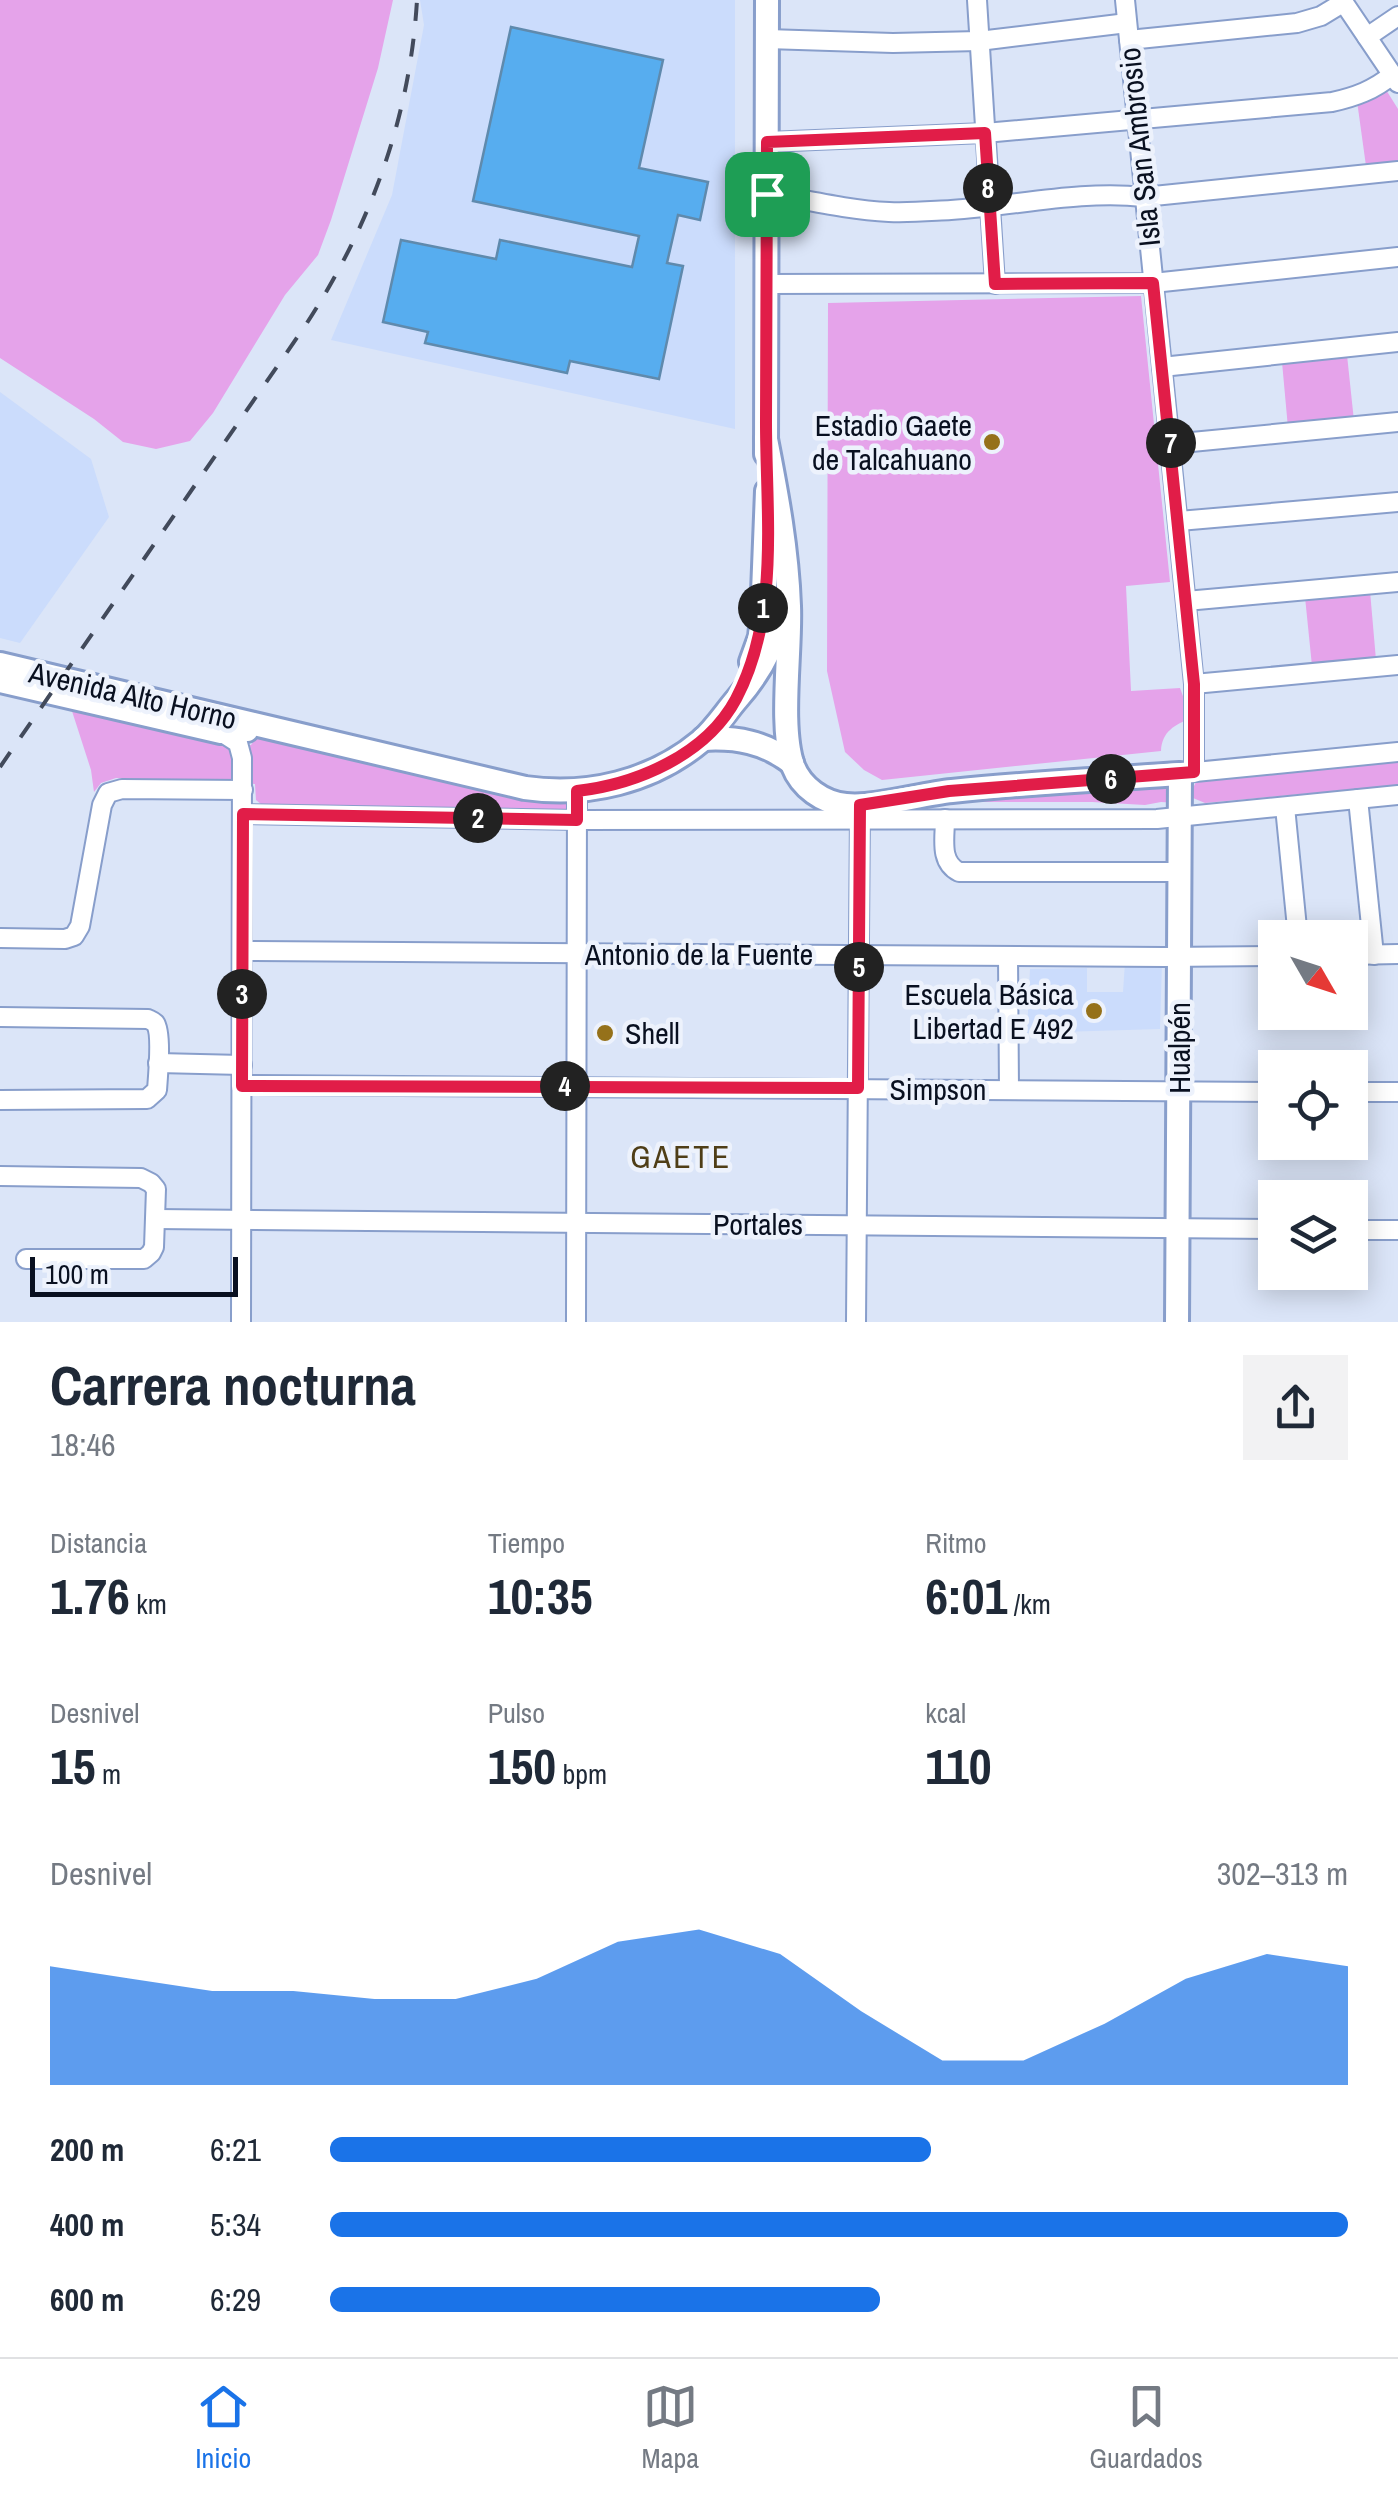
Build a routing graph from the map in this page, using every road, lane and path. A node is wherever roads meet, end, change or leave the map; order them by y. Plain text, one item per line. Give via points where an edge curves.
1 (767, 0) edge
2 (977, 0) edge
3 (1125, 0) edge
4 (1343, 1) edge
5 (1398, 16) edge
6 (1128, 32) junction
7 (1367, 37) junction
8 (767, 39) junction
9 (979, 41) junction
10 (1395, 79) edge
11 (1136, 119) junction
12 (985, 133) junction
13 (767, 142) junction
14 (1398, 171) edge
15 (767, 194) junction
16 (1144, 197) junction
17 (990, 207) junction
18 (1398, 257) edge
19 (1153, 283) junction
20 (766, 284) junction
21 (995, 284) junction
22 (1398, 342) edge
23 (1162, 367) junction
24 (1398, 422) edge
25 (766, 440) junction
26 (1171, 444) junction
27 (1398, 502) edge
28 (1179, 520) junction
29 (766, 558) junction
30 (788, 575) junction
31 (1398, 582) edge
32 (1186, 601) junction
33 (782, 616) junction
34 (789, 644) junction
35 (0, 664) edge
36 (1398, 666) edge
37 (0, 681) edge
38 (1194, 684) junction
39 (734, 702) junction
40 (265, 727) junction
41 (221, 732) junction
42 (703, 739) junction
43 (1398, 752) edge
44 (792, 763) junction
45 (1187, 773) junction
46 (243, 790) junction
47 (577, 791) junction
48 (1398, 796) edge
49 (1358, 799) junction
50 (1285, 807) junction
51 (861, 812) junction
52 (243, 814) junction
53 (1180, 817) junction
54 (945, 818) junction
55 (577, 820) junction
56 (1180, 872) junction
57 (1296, 920) edge
58 (0, 938) edge
59 (242, 950) junction
60 (577, 953) junction
61 (1368, 954) edge
62 (1374, 954) junction
63 (1398, 954) edge
64 (860, 955) junction
65 (1008, 956) junction
66 (1258, 956) edge
67 (1179, 958) junction
68 (0, 1018) edge
69 (158, 1063) junction
70 (242, 1065) junction
71 (242, 1086) junction
72 (577, 1086) junction
73 (858, 1088) junction
74 (1009, 1090) junction
75 (1178, 1091) junction
76 (1258, 1092) edge
77 (1368, 1092) edge
78 (1398, 1092) edge
79 (0, 1100) edge
80 (0, 1176) edge
81 (156, 1219) junction
82 (241, 1221) junction
83 (576, 1222) junction
84 (857, 1224) junction
85 (1177, 1227) junction
86 (1258, 1228) edge
87 (1368, 1230) edge
88 (1398, 1230) edge
89 (26, 1259) dead end
90 (241, 1322) edge
91 (576, 1322) edge
92 (856, 1322) edge
93 (1177, 1322) edge

1 - 8 main road
2 - 9 street
3 - 6 street, Isla San Ambrosio
4 - 6 street via 1297,23
4 - 7 street
5 - 7 street
6 - 9 street
6 - 11 street, Isla San Ambrosio
7 - 10 street
8 - 9 street
8 - 13 main road
9 - 12 street
10 - 11 street via 1332,102
11 - 12 street
11 - 16 street, Isla San Ambrosio
12 - 13 street
12 - 17 street
13 - 15 main road
14 - 16 street
15 - 17 street via 892,212
15 - 20 main road
16 - 17 street
16 - 19 street, Isla San Ambrosio
17 - 21 street
18 - 19 street
19 - 21 street
19 - 23 street, Isla San Ambrosio
20 - 21 street
20 - 25 main road
22 - 23 street
23 - 26 street, Isla San Ambrosio
24 - 26 street
25 - 29 main road
25 - 30 main road
26 - 28 street, Isla San Ambrosio
27 - 28 street
28 - 32 street, Isla San Ambrosio
29 - 33 main road
29 - 39 main road via 760,637
30 - 33 main road
30 - 34 main road
31 - 32 street
32 - 38 street, Isla San Ambrosio
33 - 34 main road
33 - 39 main road via 756,676
34 - 44 main road
35 - 40 main road, Avenida Alto Horno
36 - 38 street
37 - 41 main road, Avenida Alto Horno
38 - 45 street, Isla San Ambrosio
39 - 42 main road, Avenida Alto Horno
40 - 41 main road, Avenida Alto Horno
40 - 47 main road, Avenida Alto Horno via 525,788
41 - 46 street via 242,751
42 - 44 main road via 754,742
42 - 47 main road, Avenida Alto Horno via 644,774
43 - 45 street
44 - 51 main road via 818,796
45 - 51 main road via 949,791
45 - 53 main road, Hualpén
46 - 52 street
46 - 58 street via 112,790 102,805 77,933 66,939
47 - 55 street
48 - 49 street
49 - 50 street
49 - 62 street
50 - 53 street
50 - 57 street
51 - 54 street
51 - 55 street
51 - 64 street
52 - 55 street
52 - 59 street
53 - 54 street
53 - 56 main road, Hualpén
54 - 56 street via 946,860 958,872
55 - 60 street
56 - 67 main road, Hualpén
59 - 60 street, Antonio de la Fuente
59 - 70 street
60 - 64 street, Antonio de la Fuente
60 - 72 street
61 - 62 street
62 - 63 street
64 - 65 street, Antonio de la Fuente
64 - 73 street
65 - 67 street, Antonio de la Fuente
65 - 74 street
66 - 67 street, Antonio de la Fuente
67 - 75 main road, Hualpén
68 - 69 street via 148,1018 158,1027
69 - 70 street
69 - 79 street via 156,1090 146,1099
70 - 71 street
71 - 72 street, Simpson
71 - 82 street
72 - 73 street, Simpson
72 - 83 street
73 - 74 street, Simpson
73 - 84 street
74 - 75 street, Simpson
75 - 76 street, Simpson
75 - 85 main road, Hualpén
77 - 78 street
80 - 81 street via 142,1178 156,1189
81 - 82 street, Portales
81 - 89 street via 154,1247 144,1258
82 - 83 street, Portales
82 - 90 street
83 - 84 street, Portales
83 - 91 street
84 - 85 street, Portales
84 - 92 street
85 - 86 street, Portales
85 - 93 main road, Hualpén
87 - 88 street

